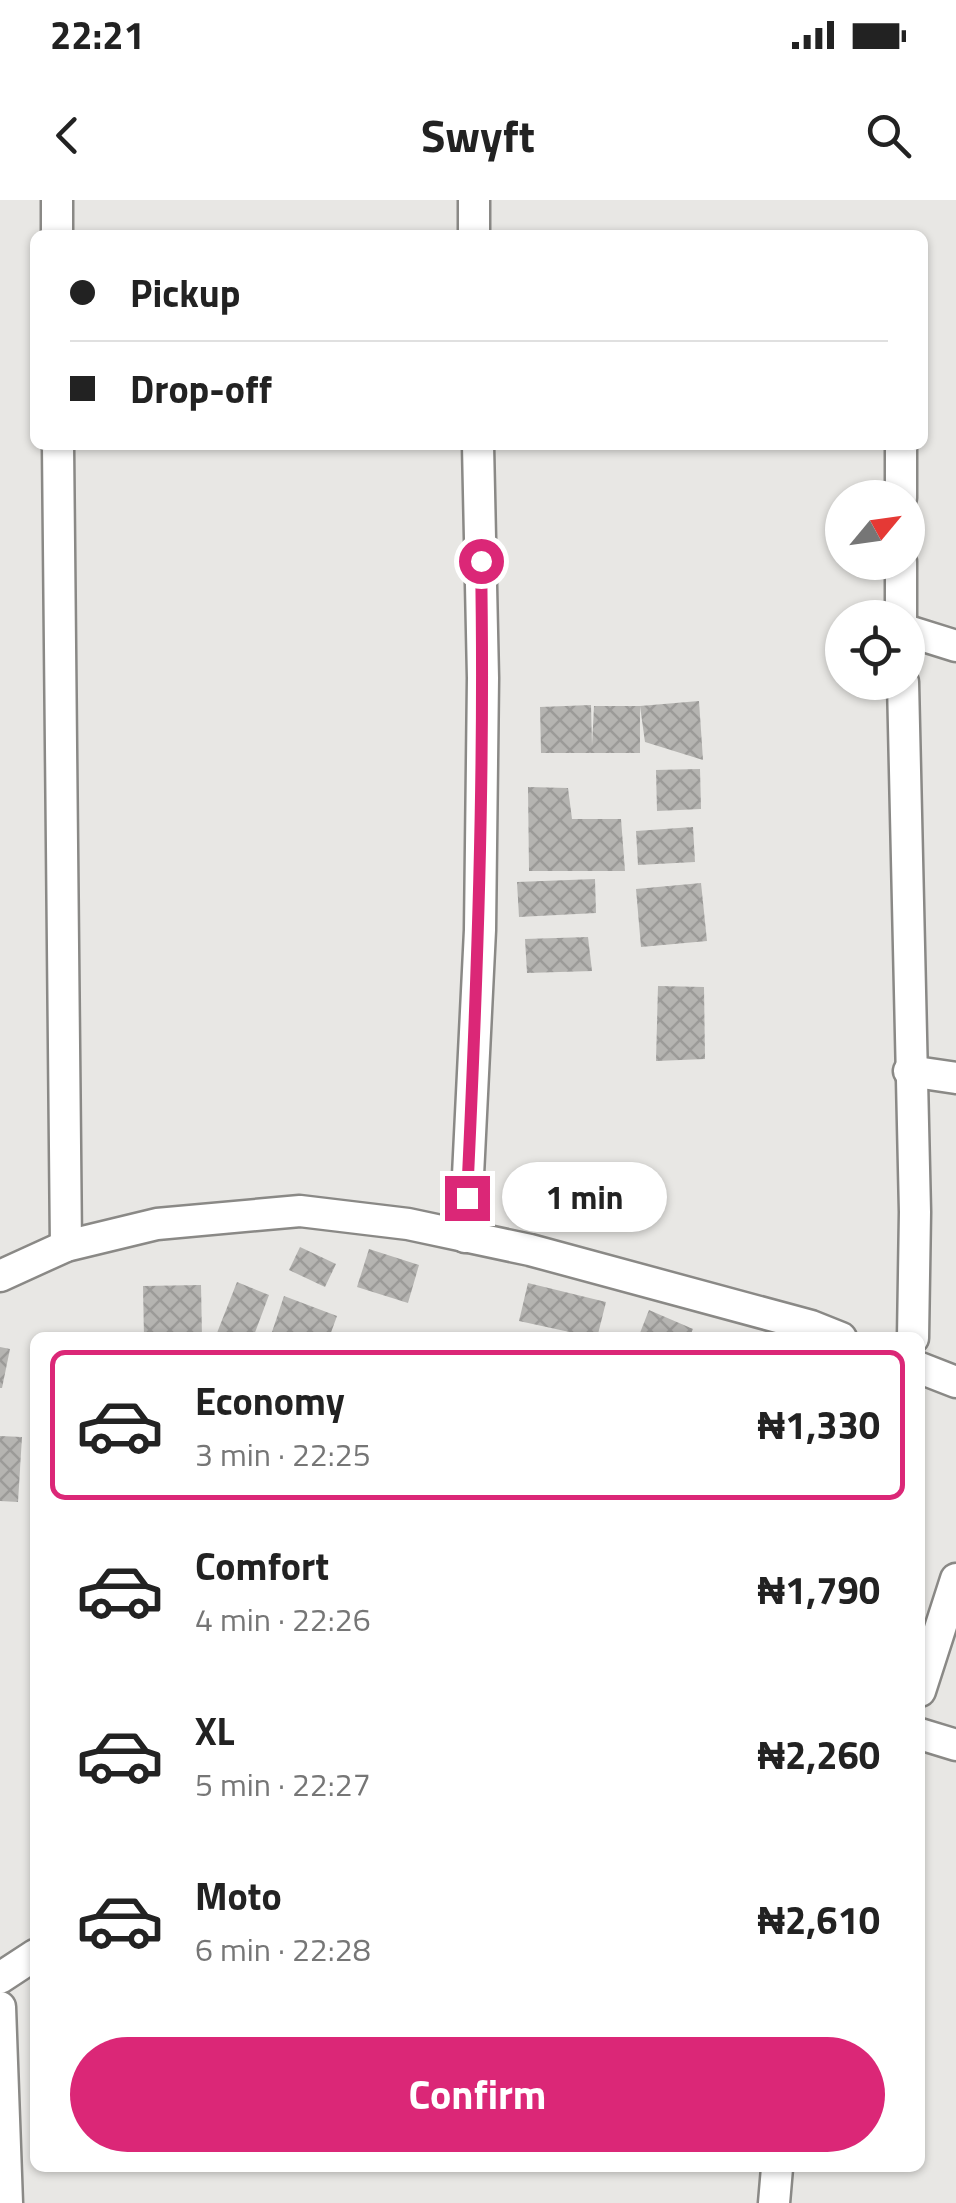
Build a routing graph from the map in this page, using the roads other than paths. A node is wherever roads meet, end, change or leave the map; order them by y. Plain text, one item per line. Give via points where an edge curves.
1 (57, 200) edge
2 (474, 200) edge
3 (57, 230) edge
4 (474, 230) edge
5 (58, 450) edge
6 (478, 450) edge
7 (901, 450) edge
8 (901, 480) edge
9 (925, 636) edge
10 (956, 646) edge
11 (903, 700) edge
12 (910, 1071) junction
13 (956, 1078) edge
14 (466, 1237) junction
15 (66, 1246) junction
16 (0, 1276) edge
17 (826, 1332) edge
18 (912, 1332) edge
19 (925, 1370) edge
20 (956, 1382) edge
21 (956, 1579) edge
22 (925, 1675) edge
23 (925, 1736) edge
24 (956, 1745) edge
25 (30, 1957) edge
26 (0, 1978) edge
27 (0, 2007) edge
28 (777, 2172) edge
29 (7, 2203) edge
30 (774, 2203) edge

1 - 3 street
2 - 4 street
5 - 15 street
6 - 14 street via 480,930
7 - 8 street
9 - 10 street
11 - 12 street
12 - 13 street
12 - 18 street
14 - 15 street via 300,1211 158,1224
14 - 17 street
15 - 16 street
19 - 20 street
21 - 22 street
23 - 24 street
25 - 26 street
27 - 29 street
28 - 30 street

